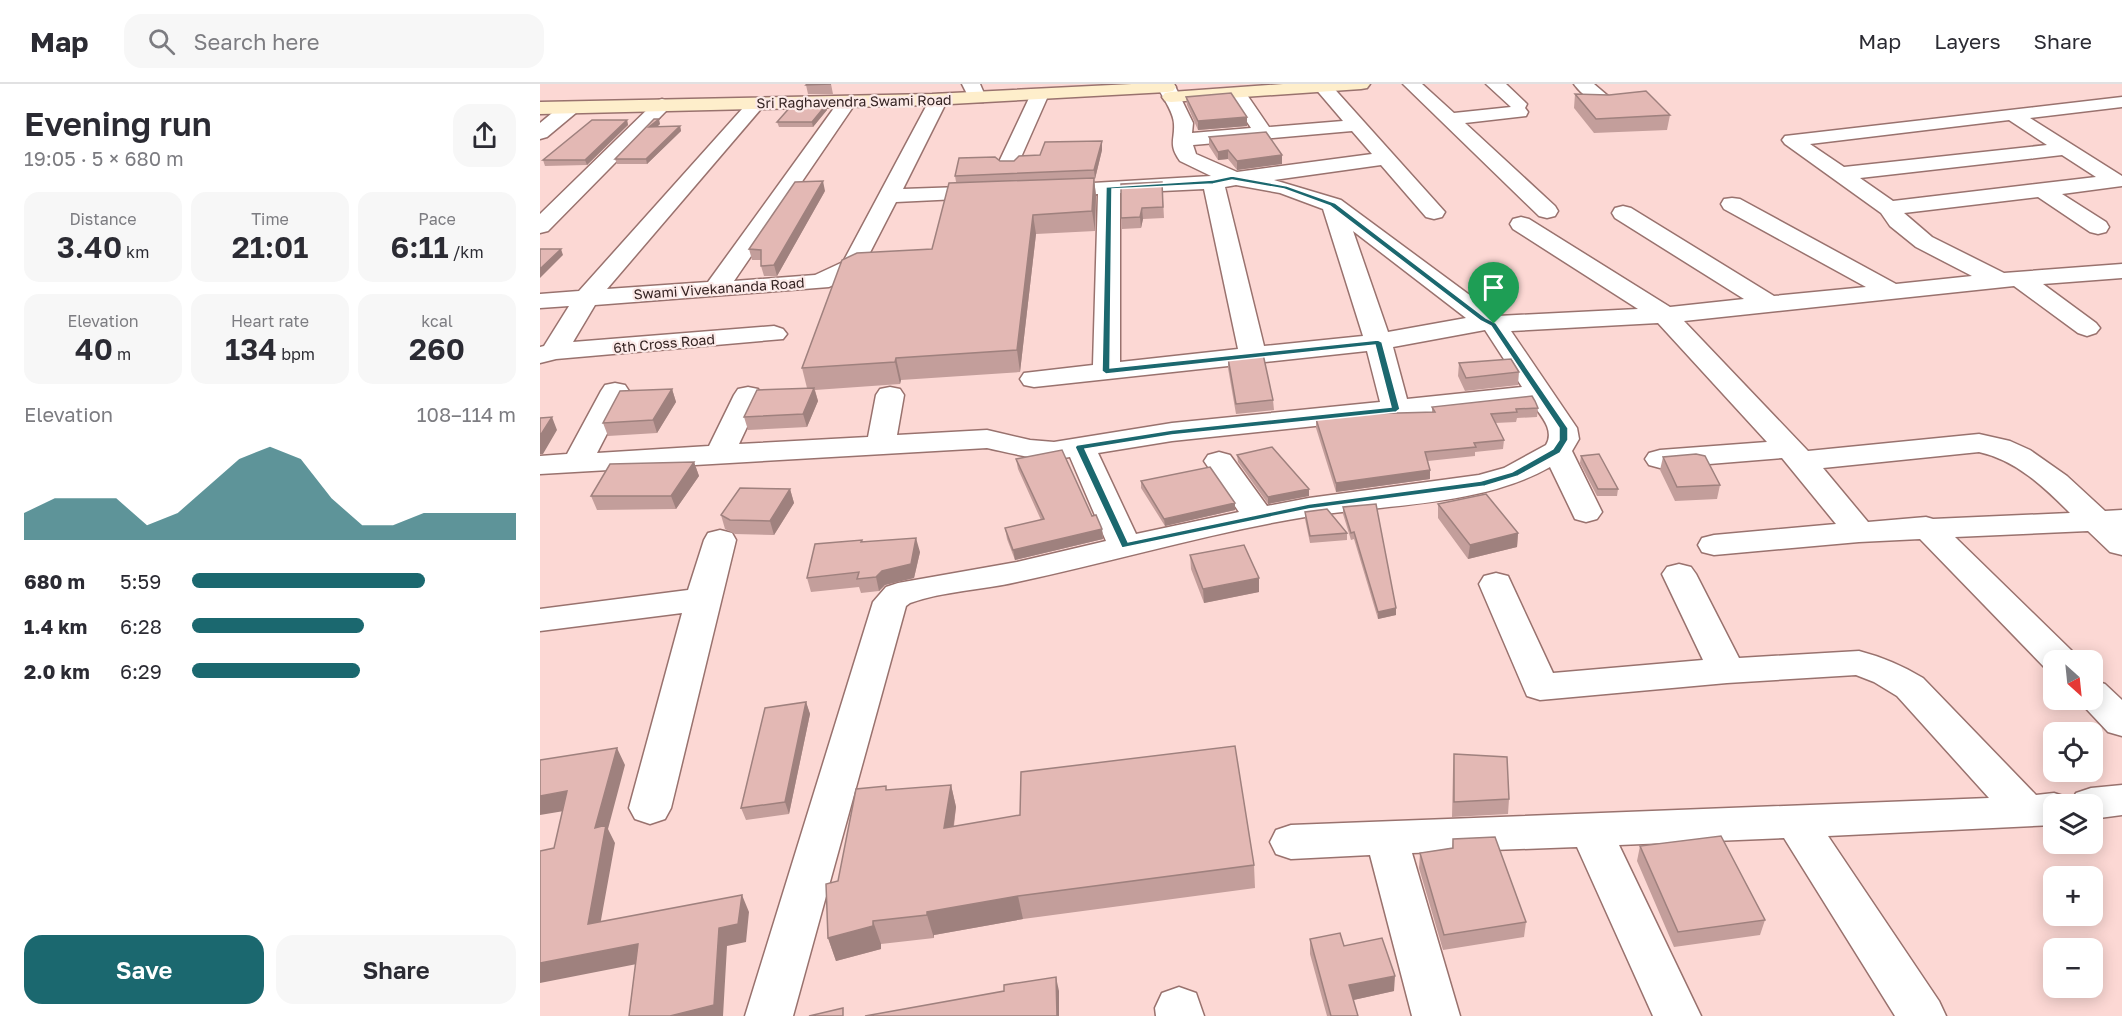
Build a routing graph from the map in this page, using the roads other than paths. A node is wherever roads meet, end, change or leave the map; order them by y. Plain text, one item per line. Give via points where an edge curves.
1 (1361, 84) edge
2 (1412, 84) edge
3 (1495, 84) edge
4 (1583, 84) edge
5 (1323, 87) junction
6 (1061, 89) edge
7 (1168, 89) edge
8 (974, 91) edge
9 (1237, 93) junction
10 (1039, 96) junction
11 (939, 99) junction
12 (848, 101) junction
13 (1606, 102) edge
14 (2122, 102) edge
15 (757, 103) junction
16 (662, 105) junction
17 (2086, 106) junction
18 (540, 108) edge
19 (570, 108) junction
20 (2012, 114) junction
21 (1450, 119) junction
22 (2113, 121) dead end
23 (1357, 125) junction
24 (540, 133) edge
25 (1264, 133) junction
26 (1181, 140) junction
27 (2066, 149) junction
28 (1386, 158) junction
29 (1008, 164) edge
30 (1838, 174) junction
31 (1223, 180) junction
32 (2119, 183) edge
33 (1109, 187) junction
34 (2042, 190) junction
35 (888, 196) junction
36 (1732, 204) dead end
37 (1333, 205) junction
38 (1889, 208) junction
39 (1547, 211) dead end
40 (1434, 212) dead end
41 (1623, 213) dead end
42 (1521, 224) dead end
43 (540, 225) edge
44 (2098, 227) dead end
45 (2122, 271) edge
46 (2010, 280) junction
47 (717, 288) junction
48 (1892, 291) junction
49 (586, 297) junction
50 (540, 301) edge
51 (1768, 304) junction
52 (1665, 315) junction
53 (657, 318) junction
54 (1491, 323) junction
55 (2087, 328) dead end
56 (774, 334) dead end
57 (1378, 342) junction
58 (547, 353) edge
59 (1253, 355) junction
60 (1106, 371) junction
61 (1034, 379) dead end
62 (615, 391) dead end
63 (890, 394) dead end
64 (1540, 394) junction
65 (748, 395) dead end
66 (1396, 409) junction
67 (881, 445) junction
68 (1080, 447) junction
69 (1557, 451) junction
70 (720, 454) junction
71 (1795, 455) junction
72 (1660, 459) dead end
73 (1218, 461) dead end
74 (577, 463) junction
75 (540, 465) edge
76 (1586, 512) dead end
77 (1258, 517) junction
78 (2108, 521) edge
79 (1926, 527) junction
80 (1859, 532) junction
81 (720, 540) dead end
82 (1714, 545) dead end
83 (2122, 545) edge
84 (1125, 546) junction
85 (1679, 574) dead end
86 (1496, 584) dead end
87 (703, 600) junction
88 (540, 620) edge
89 (2049, 650) edge
90 (1727, 671) junction
91 (2103, 704) edge
92 (2122, 722) edge
93 (2122, 800) edge
94 (2103, 802) edge
95 (650, 808) dead end
96 (2040, 811) edge
97 (1796, 822) junction
98 (1591, 830) junction
99 (1386, 837) junction
100 (1291, 842) dead end
101 (769, 1016) edge
102 (1436, 1016) edge
103 (1677, 1016) edge
104 (1922, 1016) edge

1 - 5 street, Sri Raghavendra Swami Road
2 - 21 street
3 - 21 street via 1519,108
4 - 13 street
5 - 9 street, Sri Raghavendra Swami Road
5 - 23 street
6 - 7 street, Sri Raghavendra Swami Road
6 - 10 street, Sri Raghavendra Swami Road
7 - 9 street, Sri Raghavendra Swami Road
7 - 26 street via 1184,123
8 - 10 street, Sri Raghavendra Swami Road
8 - 11 street, Sri Raghavendra Swami Road
9 - 25 street
10 - 29 street
11 - 12 street, Sri Raghavendra Swami Road
11 - 35 street, Swami Vivekananda Road
12 - 15 street, Sri Raghavendra Swami Road
12 - 47 street
14 - 17 street
15 - 16 street, Sri Raghavendra Swami Road
15 - 49 street
16 - 19 street, Sri Raghavendra Swami Road
16 - 43 street
17 - 20 street
17 - 22 street
18 - 19 street, Sri Raghavendra Swami Road
19 - 24 street
20 - 27 street
20 - 30 street via 1792,140
21 - 39 street
23 - 25 street
23 - 28 street
25 - 26 street
26 - 31 street via 1187,157
27 - 30 street
27 - 32 street
28 - 31 street
28 - 40 street
30 - 38 street
31 - 33 street
31 - 37 street via 1285,188
31 - 59 street
32 - 34 street
33 - 35 street
33 - 60 street
34 - 38 street
34 - 44 street
35 - 47 street, Swami Vivekananda Road via 852,267 820,282
36 - 48 street
37 - 54 street
37 - 57 street
38 - 46 street via 1911,235
41 - 51 street
42 - 52 street
45 - 46 street
46 - 48 street
46 - 55 street
47 - 53 street, Swami Vivekananda Road
48 - 51 street
49 - 50 street, Swami Vivekananda Road
49 - 53 street, Swami Vivekananda Road
49 - 58 street
51 - 52 street
52 - 54 street
52 - 71 street
53 - 56 street, 6th Cross Road
53 - 58 street, 6th Cross Road
54 - 57 street
54 - 64 street
57 - 59 street
57 - 66 street
59 - 60 street
60 - 61 street
62 - 74 street
63 - 67 street
64 - 66 street
64 - 69 street via 1563,428 1564,440
65 - 70 street
66 - 68 street via 1172,432
67 - 68 street via 987,439 1044,451
67 - 70 street
68 - 84 street
69 - 76 street
69 - 77 street via 1515,474 1482,484
70 - 74 street
71 - 72 street
71 - 78 street via 1989,444 2003,448 2051,477
71 - 80 street
73 - 77 street
74 - 75 street
77 - 84 street
78 - 79 street
78 - 83 street
79 - 80 street
79 - 89 street
80 - 82 street
81 - 87 street
84 - 101 street via 1017,572 910,591 890,602
85 - 90 street
86 - 90 street via 1540,687
87 - 88 street
87 - 95 street
90 - 96 street via 1859,663 1887,673 1910,687
91 - 92 street
93 - 94 street
96 - 97 street
97 - 98 street
97 - 104 street
98 - 99 street
98 - 103 street
99 - 100 street
99 - 102 street

